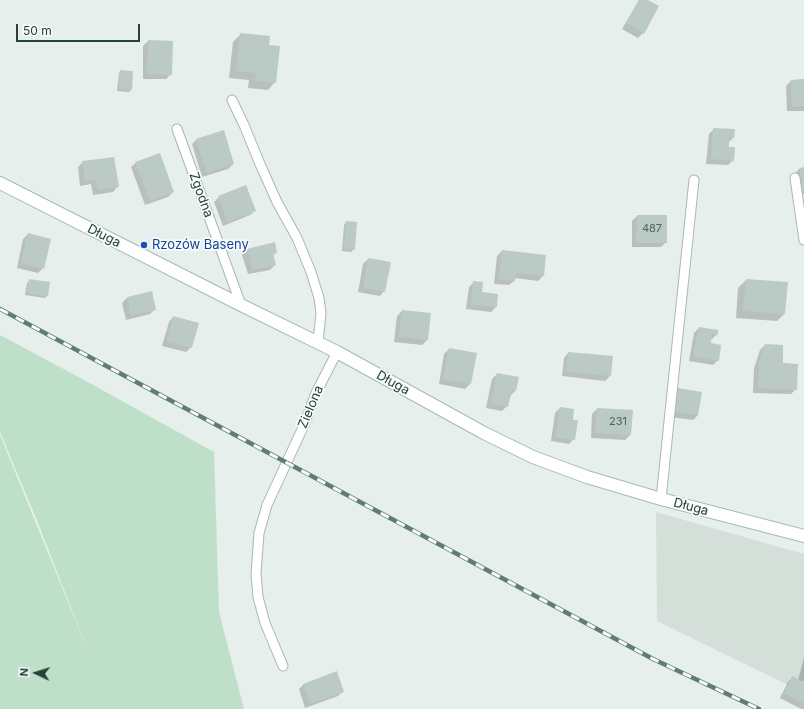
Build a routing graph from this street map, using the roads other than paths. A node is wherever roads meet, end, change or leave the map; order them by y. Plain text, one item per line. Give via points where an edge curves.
1 (232, 100) dead end
2 (177, 129) dead end
3 (795, 178) dead end
4 (694, 180) dead end
5 (0, 183) edge
6 (804, 240) edge
7 (241, 305) junction
8 (318, 342) junction
9 (337, 352) junction
10 (661, 499) junction
11 (804, 536) edge
12 (283, 666) dead end

1 - 8 lane via 311,272 321,313
2 - 7 lane, Zgodna
3 - 6 lane
4 - 10 lane
5 - 7 street, Długa
7 - 8 street, Długa
8 - 9 street, Długa
9 - 10 street, Długa via 533,457 587,477
9 - 12 lane, Zielona via 316,393 267,505 259,533 256,574 258,597 265,623
10 - 11 street, Długa

